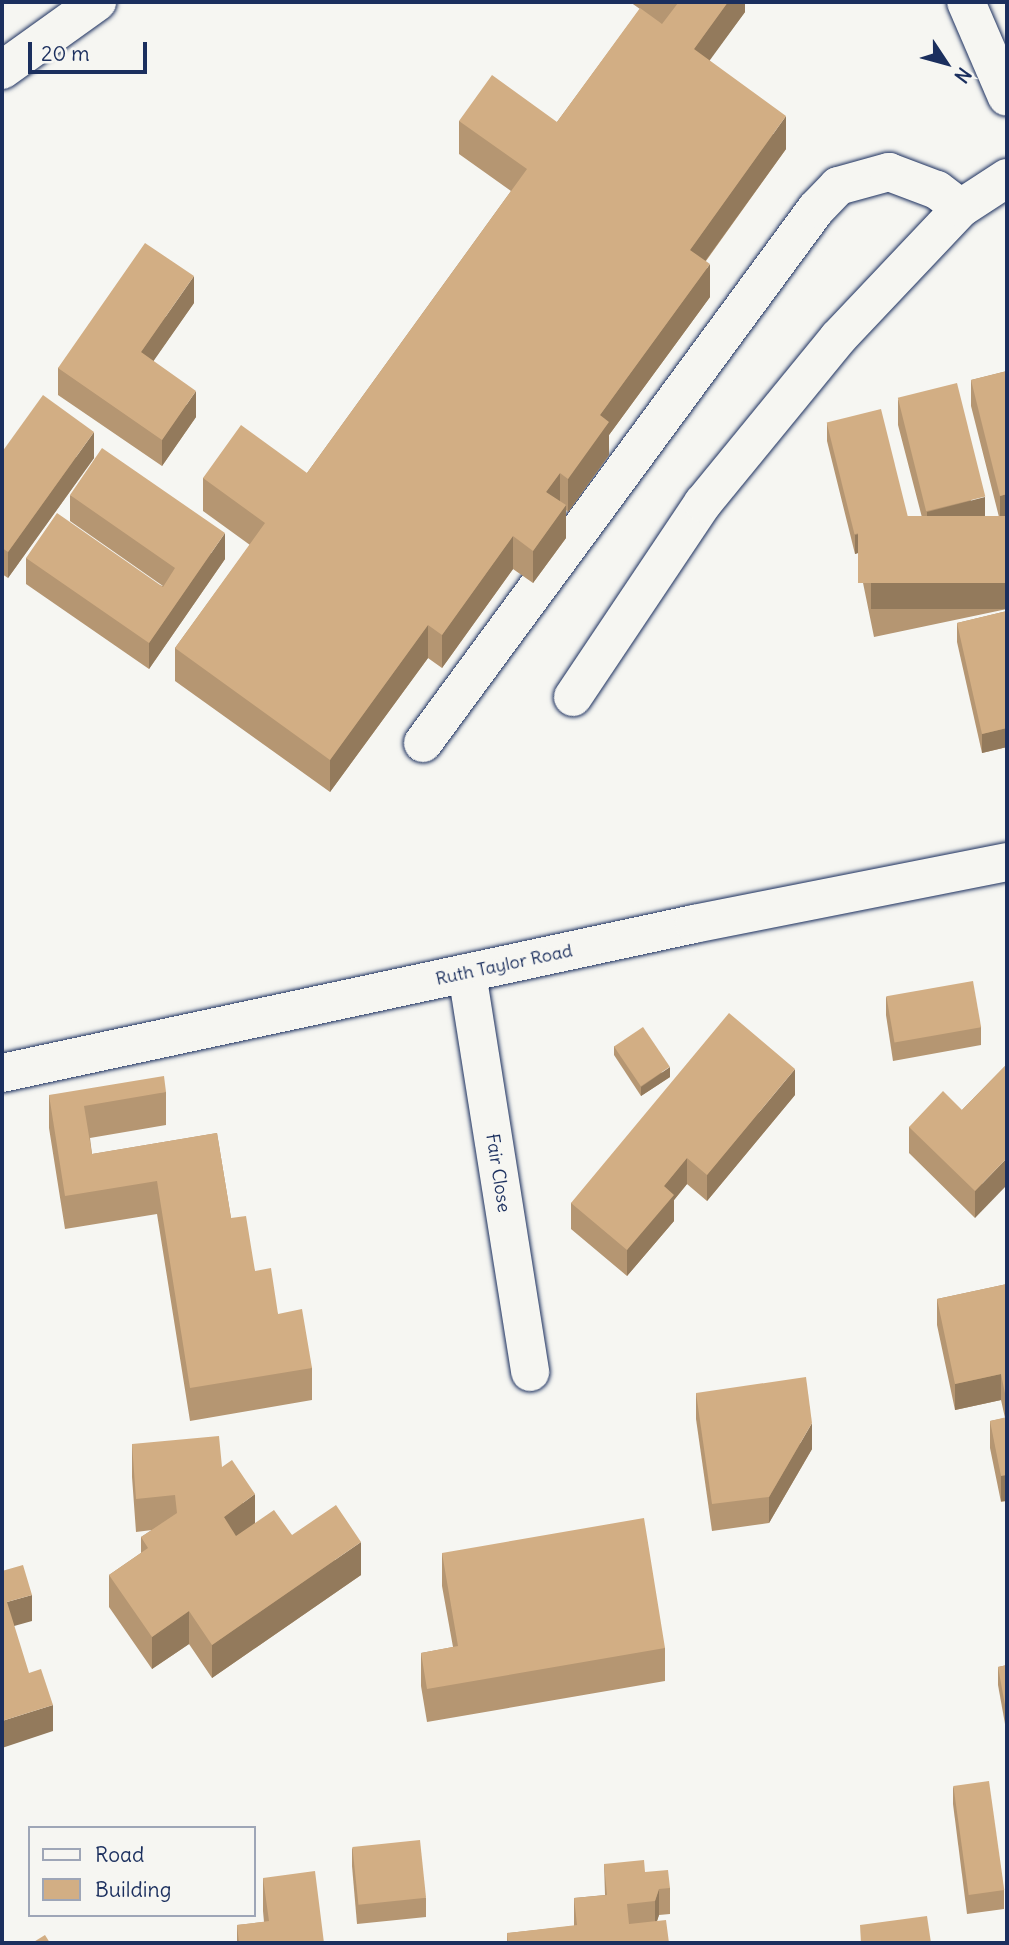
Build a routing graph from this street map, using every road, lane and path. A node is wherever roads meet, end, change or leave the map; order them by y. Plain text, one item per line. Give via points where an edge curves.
1 (97, 2) edge
2 (966, 2) edge
3 (2, 70) edge
4 (1007, 97) edge
5 (1007, 178) edge
6 (961, 208) junction
7 (573, 697) dead end
8 (424, 743) dead end
9 (1007, 862) edge
10 (467, 973) junction
11 (2, 1073) edge
12 (530, 1372) dead end

1 - 3 street
2 - 4 street
5 - 6 street
6 - 7 street via 838,338 704,503
6 - 8 street via 937,190 898,174 872,174 838,186 816,209
9 - 10 street, Ruth Taylor Road
10 - 11 street, Ruth Taylor Road
10 - 12 street, Fair Close

